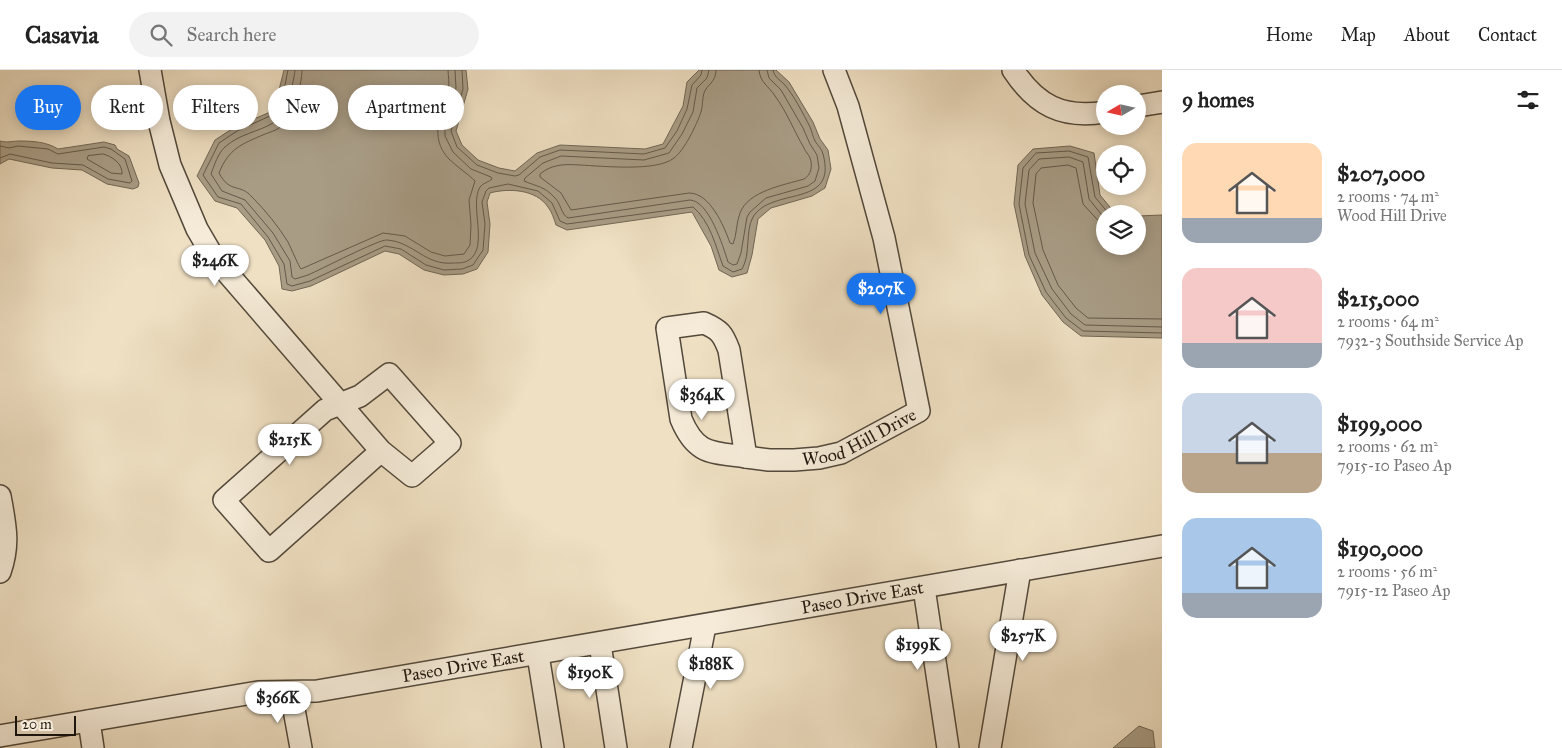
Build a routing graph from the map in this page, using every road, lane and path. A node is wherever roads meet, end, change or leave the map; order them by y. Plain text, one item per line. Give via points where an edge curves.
1 (150, 70) edge
2 (834, 70) edge
3 (1013, 70) edge
4 (1162, 102) edge
5 (1146, 105) edge
6 (1096, 112) edge
7 (341, 403) junction
8 (381, 451) junction
9 (746, 457) junction
10 (0, 496) edge
11 (1162, 546) edge
12 (1020, 570) junction
13 (0, 572) edge
14 (924, 588) junction
15 (705, 626) junction
16 (600, 644) junction
17 (538, 655) junction
18 (291, 693) junction
19 (89, 721) junction
20 (0, 736) edge
21 (93, 748) edge
22 (301, 748) edge
23 (553, 748) edge
24 (616, 748) edge
25 (681, 748) edge
26 (948, 748) edge
27 (990, 748) edge

1 - 7 street via 170,165 197,229 229,275
2 - 9 street, Wood Hill Drive via 848,106 884,238 919,411 841,452 819,458 769,460
3 - 6 street via 1023,86 1050,107 1072,113
4 - 5 street
7 - 8 street
7 - 8 street via 360,396 389,374 450,443 412,476
7 - 8 street via 326,410 224,500 269,551
9 - 9 street via 708,452 687,433 681,419 667,328 704,323 717,329 725,338
10 - 13 street via 7,537
11 - 12 street, Paseo Drive East
12 - 14 street, Paseo Drive East
12 - 27 street
14 - 15 street, Paseo Drive East
14 - 26 street
15 - 16 street, Paseo Drive East
15 - 25 street
16 - 17 street, Paseo Drive East
16 - 24 street
17 - 18 street, Paseo Drive East
17 - 23 street
18 - 19 street, Paseo Drive East via 258,692
18 - 22 street
19 - 20 street, Paseo Drive East
19 - 21 street

